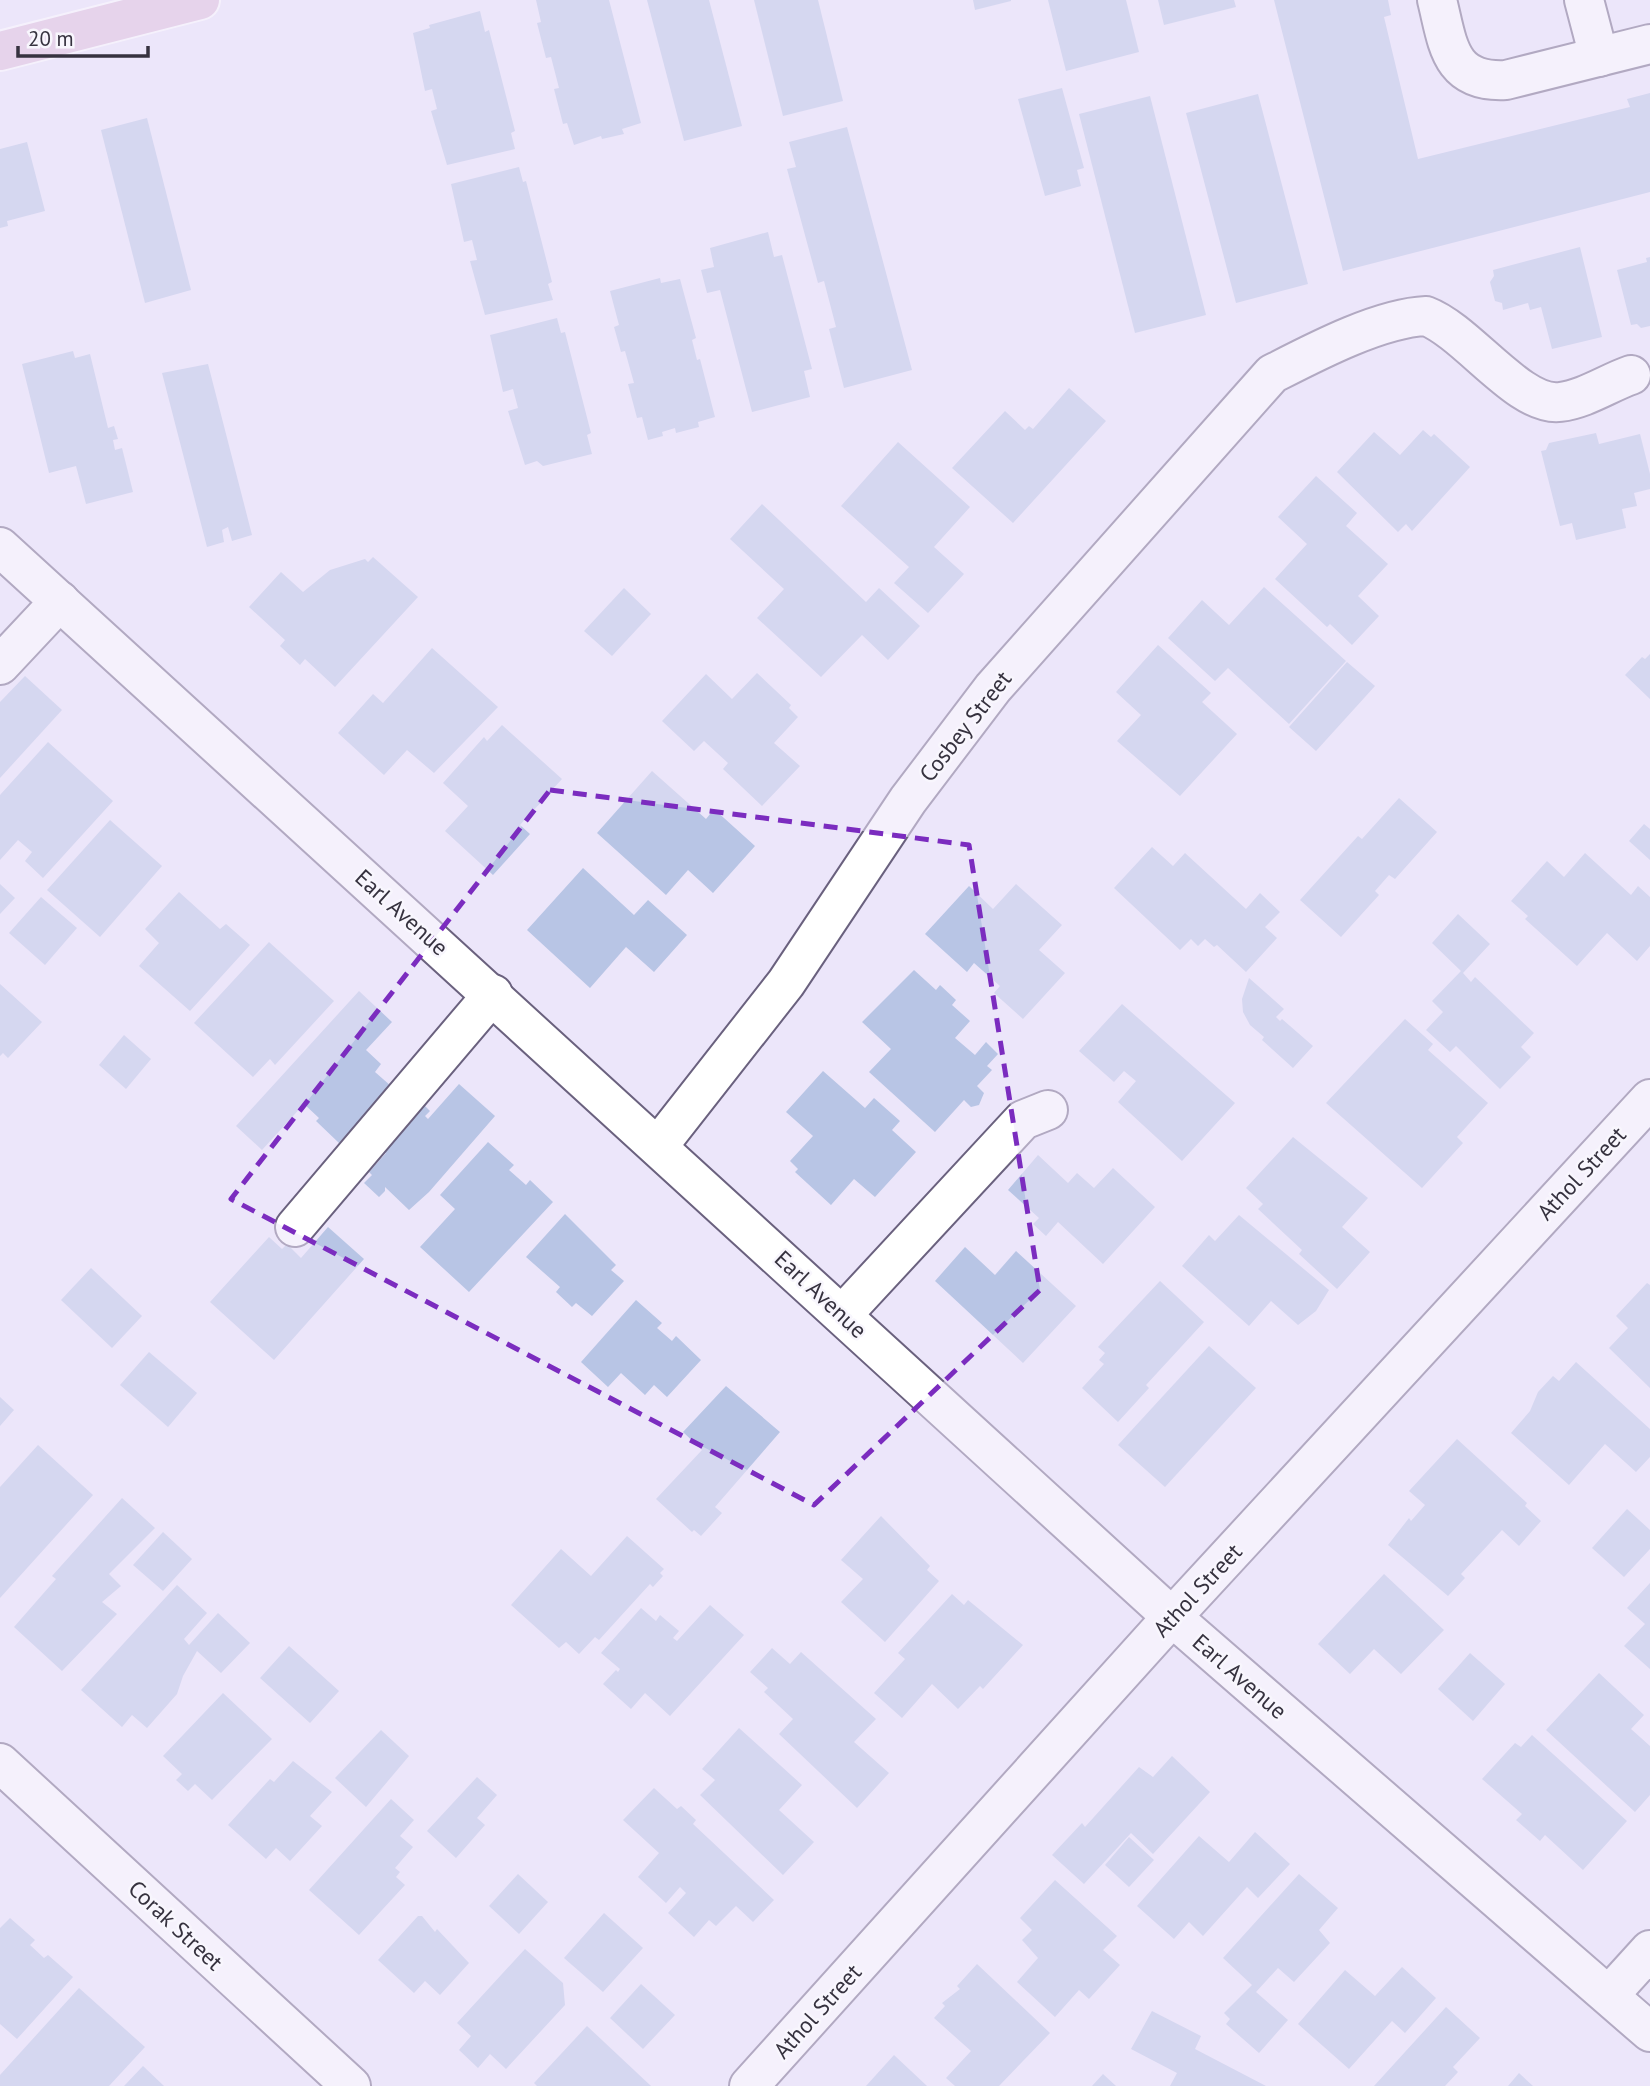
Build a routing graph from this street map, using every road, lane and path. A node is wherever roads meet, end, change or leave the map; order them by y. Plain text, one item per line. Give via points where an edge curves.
1 (200, 0) edge
2 (1437, 0) edge
3 (1584, 0) edge
4 (1650, 44) edge
5 (0, 51) edge
6 (1599, 57) junction
7 (1631, 375) dead end
8 (0, 547) edge
9 (60, 601) junction
10 (0, 665) edge
11 (493, 994) junction
12 (1650, 1099) edge
13 (1048, 1110) dead end
14 (659, 1145) junction
15 (295, 1227) dead end
16 (843, 1314) junction
17 (1172, 1617) junction
18 (0, 1763) edge
19 (1650, 1950) edge
20 (1610, 1994) junction
21 (1650, 2032) edge
22 (351, 2086) edge
23 (749, 2086) edge

1 - 5 main road
2 - 6 street via 1451,56 1469,75 1486,81
3 - 6 street
4 - 6 street
7 - 14 street, Cosbey Street via 1576,398 1549,402 1528,396 1479,351 1426,316 1318,350 1272,374 993,688 908,800 786,983
8 - 9 street, Earl Avenue
9 - 10 street
9 - 11 street, Earl Avenue
11 - 14 street, Earl Avenue
11 - 15 street
12 - 17 street, Athol Street
13 - 16 street via 1023,1120
14 - 16 street, Earl Avenue
16 - 17 street, Earl Avenue
17 - 20 street, Earl Avenue
17 - 23 street, Athol Street
18 - 22 street, Corak Street
19 - 20 street
20 - 21 street, Earl Avenue

